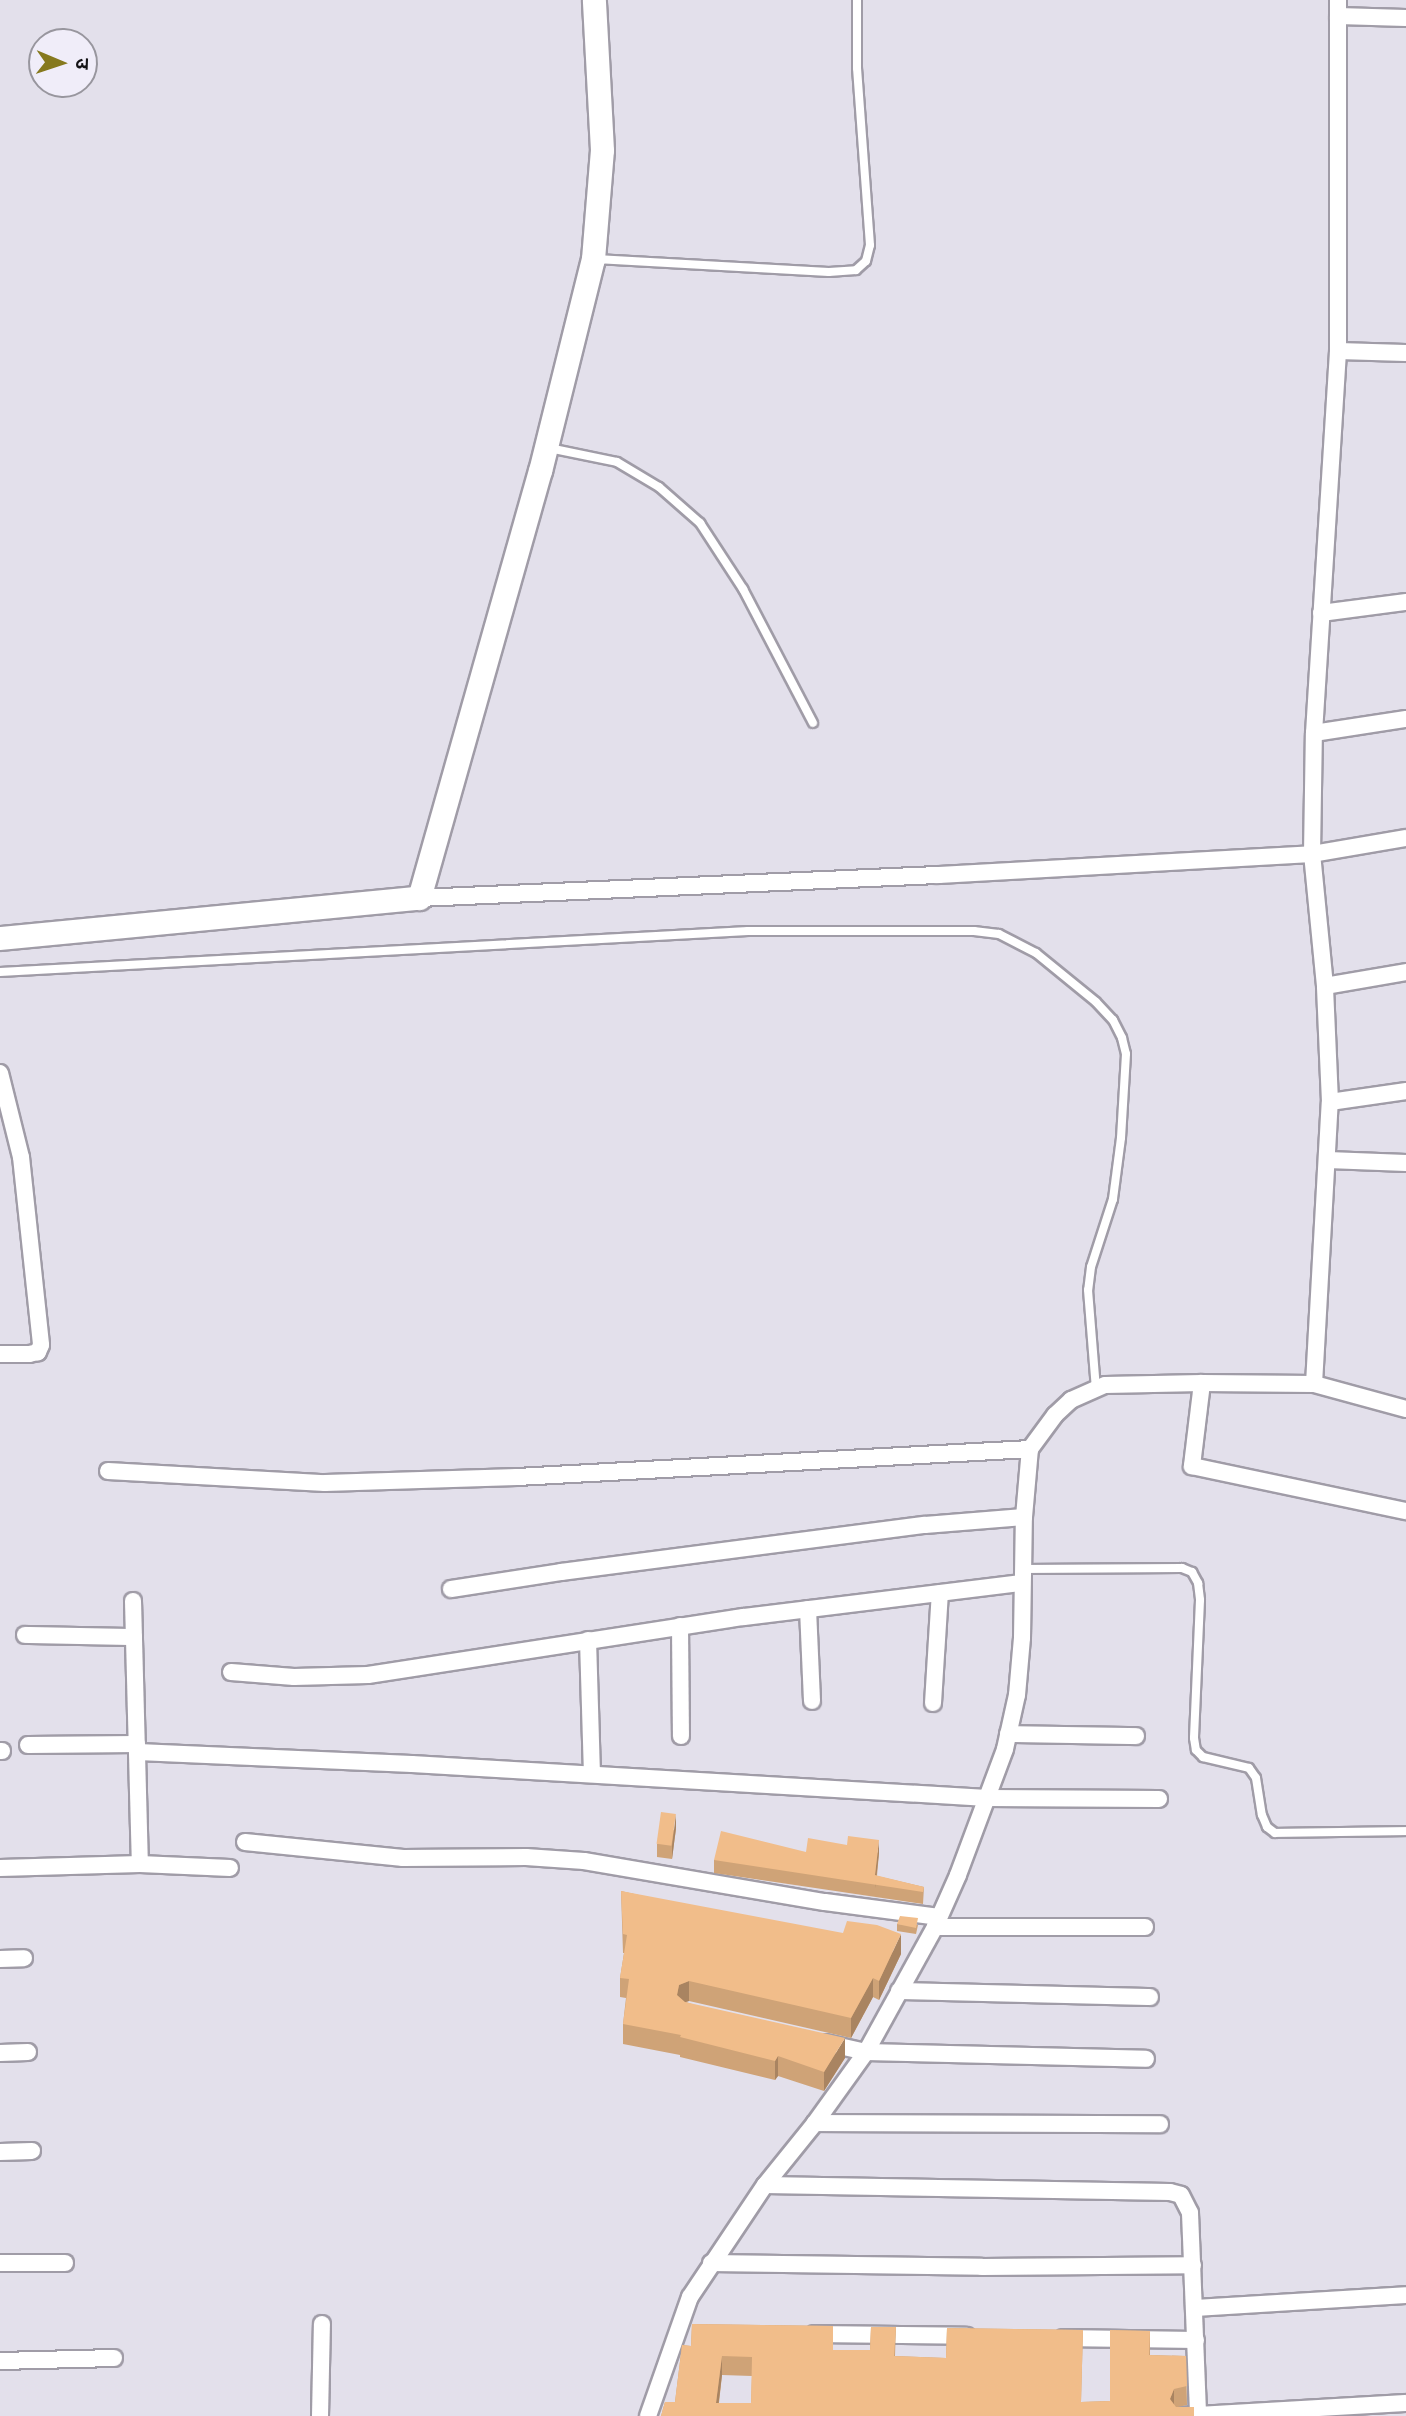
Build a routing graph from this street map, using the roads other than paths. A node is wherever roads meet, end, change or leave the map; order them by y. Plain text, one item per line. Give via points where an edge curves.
1 (594, 0) edge
2 (857, 0) edge
3 (1338, 8) edge
4 (1406, 18) edge
5 (593, 259) junction
6 (1338, 351) junction
7 (1406, 353) edge
8 (546, 447) junction
9 (1406, 602) edge
10 (1321, 613) junction
11 (1406, 719) edge
12 (814, 723) dead end
13 (1314, 733) junction
14 (1406, 838) edge
15 (1312, 854) junction
16 (419, 898) junction
17 (0, 938) edge
18 (0, 972) edge
19 (1406, 972) edge
20 (1325, 986) junction
21 (0, 1073) edge
22 (1406, 1091) edge
23 (1330, 1101) junction
24 (1328, 1160) junction
25 (1406, 1163) edge
26 (0, 1354) edge
27 (1202, 1383) junction
28 (1314, 1384) junction
29 (1096, 1389) junction
30 (1406, 1409) edge
31 (1030, 1449) junction
32 (108, 1471) dead end
33 (1406, 1511) edge
34 (1024, 1517) junction
35 (1022, 1576) junction
36 (451, 1589) dead end
37 (940, 1593) junction
38 (133, 1601) dead end
39 (808, 1609) junction
40 (680, 1626) junction
41 (25, 1635) dead end
42 (134, 1637) junction
43 (588, 1640) junction
44 (231, 1672) dead end
45 (812, 1701) dead end
46 (933, 1703) dead end
47 (1008, 1734) junction
48 (681, 1736) dead end
49 (1136, 1736) dead end
50 (28, 1745) dead end
51 (138, 1748) junction
52 (592, 1774) junction
53 (987, 1798) junction
54 (1159, 1799) dead end
55 (1406, 1831) edge
56 (245, 1842) dead end
57 (140, 1864) junction
58 (230, 1867) dead end
59 (0, 1868) edge
60 (937, 1922) junction
61 (1145, 1927) dead end
62 (24, 1958) dead end
63 (0, 1959) edge
64 (900, 1991) junction
65 (1150, 1997) dead end
66 (815, 2040) edge
67 (28, 2052) dead end
68 (866, 2052) junction
69 (0, 2053) edge
70 (1146, 2059) dead end
71 (816, 2123) junction
72 (1160, 2124) dead end
73 (32, 2151) dead end
74 (0, 2152) edge
75 (765, 2185) junction
76 (0, 2263) edge
77 (65, 2263) dead end
78 (711, 2263) junction
79 (1193, 2265) junction
80 (1406, 2295) edge
81 (1195, 2308) junction
82 (322, 2324) dead end
83 (675, 2332) junction
84 (702, 2332) edge
85 (796, 2334) edge
86 (985, 2337) edge
87 (1052, 2338) edge
88 (1196, 2340) junction
89 (114, 2358) dead end
90 (0, 2361) edge
91 (1406, 2403) edge
92 (320, 2416) edge
93 (648, 2416) edge
94 (1180, 2416) edge
95 (1198, 2416) edge

1 - 5 street via 601,150
2 - 5 lane via 857,68 870,245 866,261 856,270 829,272
3 - 4 street
3 - 6 street
5 - 8 street
6 - 7 street
6 - 10 street
8 - 12 lane via 617,462 659,487 700,523 743,589
8 - 16 street
9 - 10 street
10 - 13 street
11 - 13 street
13 - 15 street
14 - 15 street
15 - 16 street
15 - 20 street
16 - 17 street
18 - 29 lane via 748,931 999,934 1036,953 1096,1002 1113,1020 1126,1054 1113,1199 1088,1290
19 - 20 street
20 - 23 street
21 - 26 street via 21,1157 41,1345 38,1352 29,1354
22 - 23 street
23 - 24 street
24 - 25 street
24 - 28 street
27 - 28 street
27 - 29 street
27 - 33 street via 1192,1466
28 - 30 street
29 - 31 street via 1070,1400
31 - 32 street via 324,1483
31 - 34 street
34 - 35 street
34 - 36 street via 925,1525
35 - 37 street
35 - 47 street via 1019,1672
35 - 55 lane via 1182,1568 1192,1572 1199,1583 1200,1600 1196,1750 1203,1757 1249,1768 1256,1778 1262,1815 1275,1833
37 - 39 street
37 - 46 street
38 - 42 street
39 - 40 street
39 - 45 street
40 - 43 street
40 - 48 street
41 - 42 street
42 - 51 street
43 - 44 street via 368,1675 294,1677
43 - 52 street
47 - 49 street
47 - 53 street
50 - 51 street
51 - 52 street
51 - 57 street
52 - 53 street
53 - 54 street
53 - 60 street
56 - 60 street via 403,1858 584,1861
57 - 58 street
57 - 59 street
60 - 61 street
60 - 64 street
62 - 63 street
64 - 65 street
64 - 68 street
66 - 68 street
67 - 69 street
68 - 70 street
68 - 71 street
71 - 72 street
71 - 75 street
73 - 74 street
75 - 78 street
75 - 79 street via 1170,2192 1187,2203
76 - 77 street
78 - 79 street
78 - 83 street
79 - 81 street
80 - 81 street
81 - 88 street
82 - 92 street
83 - 84 street
83 - 93 street
85 - 86 street
87 - 88 street
88 - 95 street
89 - 90 street
91 - 95 street
94 - 95 street

